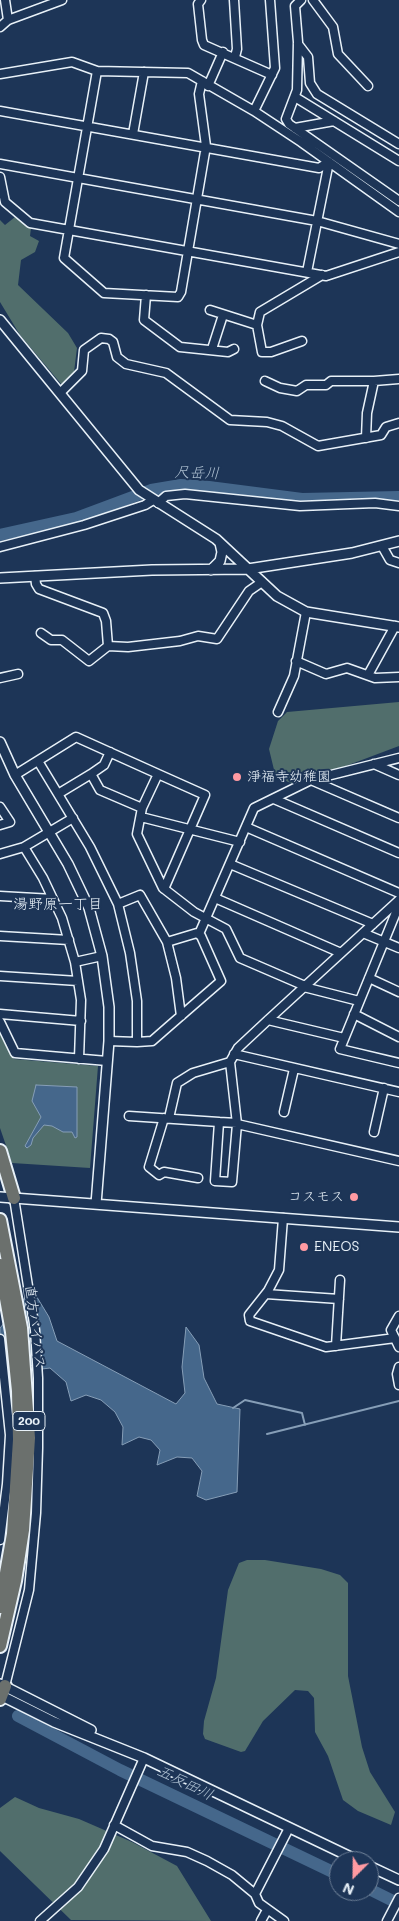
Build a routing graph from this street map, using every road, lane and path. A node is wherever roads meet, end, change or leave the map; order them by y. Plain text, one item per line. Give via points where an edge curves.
1 (5, 0) edge
2 (62, 0) edge
3 (201, 0) edge
4 (234, 0) edge
5 (270, 0) edge
6 (301, 0) edge
7 (313, 0) edge
8 (8, 20) junction
9 (0, 27) edge
10 (298, 44) junction
11 (223, 52) junction
12 (234, 57) junction
13 (97, 71) junction
14 (144, 72) junction
15 (0, 74) edge
16 (272, 75) junction
17 (205, 83) junction
18 (368, 86) dead end
19 (295, 97) junction
20 (0, 110) edge
21 (254, 111) junction
22 (334, 121) junction
23 (87, 126) junction
24 (295, 128) junction
25 (134, 134) junction
26 (399, 144) edge
27 (206, 146) junction
28 (399, 161) edge
29 (329, 162) junction
30 (0, 164) edge
31 (342, 166) junction
32 (0, 177) edge
33 (79, 177) junction
34 (197, 198) junction
35 (399, 201) edge
36 (399, 212) edge
37 (317, 220) junction
38 (69, 230) junction
39 (399, 244) edge
40 (188, 252) junction
41 (399, 252) edge
42 (307, 272) junction
43 (322, 275) junction
44 (146, 295) junction
45 (210, 310) dead end
46 (223, 315) junction
47 (0, 320) edge
48 (257, 325) junction
49 (302, 341) dead end
50 (234, 349) dead end
51 (212, 350) junction
52 (399, 378) edge
53 (265, 381) dead end
54 (374, 381) junction
55 (61, 392) junction
56 (399, 423) edge
57 (366, 438) junction
58 (154, 501) junction
59 (399, 506) edge
60 (399, 541) edge
61 (220, 543) junction
62 (382, 546) junction
63 (0, 547) edge
64 (399, 563) edge
65 (211, 570) junction
66 (248, 570) junction
67 (35, 576) junction
68 (0, 578) edge
69 (262, 582) junction
70 (306, 612) junction
71 (397, 627) edge
72 (41, 633) dead end
73 (108, 646) junction
74 (296, 661) junction
75 (18, 674) dead end
76 (368, 675) junction
77 (0, 678) edge
78 (399, 678) edge
79 (278, 712) dead end
80 (0, 742) edge
81 (110, 752) junction
82 (399, 758) edge
83 (38, 762) junction
84 (374, 764) junction
85 (91, 774) junction
86 (158, 774) junction
87 (15, 775) junction
88 (399, 775) edge
89 (310, 780) junction
90 (58, 794) junction
91 (274, 799) junction
92 (0, 807) edge
93 (142, 808) junction
94 (141, 817) junction
95 (72, 818) junction
96 (399, 818) edge
97 (0, 825) edge
98 (246, 827) junction
99 (189, 828) junction
100 (48, 832) junction
101 (240, 842) junction
102 (24, 847) junction
103 (399, 853) edge
104 (0, 854) edge
105 (230, 864) junction
106 (164, 889) junction
107 (399, 893) edge
108 (0, 896) edge
109 (215, 898) junction
110 (53, 899) junction
111 (399, 900) edge
112 (118, 904) junction
113 (399, 905) edge
114 (206, 919) junction
115 (373, 924) junction
116 (363, 933) junction
117 (199, 934) junction
118 (0, 936) edge
119 (69, 940) junction
120 (384, 941) junction
121 (167, 942) junction
122 (399, 948) edge
123 (341, 953) junction
124 (102, 956) junction
125 (75, 962) junction
126 (0, 976) edge
127 (369, 978) junction
128 (78, 981) junction
129 (304, 986) junction
130 (399, 992) edge
131 (359, 1001) junction
132 (0, 1014) edge
133 (354, 1014) junction
134 (181, 1016) junction
135 (268, 1020) junction
136 (81, 1021) junction
137 (0, 1022) edge
138 (399, 1037) edge
139 (344, 1038) junction
140 (109, 1042) junction
141 (136, 1042) junction
142 (234, 1054) junction
143 (79, 1059) junction
144 (107, 1061) junction
145 (230, 1062) junction
146 (399, 1063) edge
147 (294, 1069) junction
148 (384, 1088) junction
149 (399, 1092) edge
150 (284, 1112) dead end
151 (128, 1116) dead end
152 (166, 1118) junction
153 (219, 1122) junction
154 (237, 1124) junction
155 (374, 1132) dead end
156 (0, 1151) edge
157 (399, 1161) edge
158 (198, 1178) dead end
159 (0, 1197) edge
160 (14, 1198) junction
161 (96, 1204) junction
162 (283, 1218) junction
163 (0, 1220) edge
164 (399, 1227) edge
165 (0, 1265) edge
166 (340, 1280) dead end
167 (266, 1294) junction
168 (339, 1299) junction
169 (399, 1316) edge
170 (395, 1338) junction
171 (0, 1339) edge
172 (336, 1346) junction
173 (399, 1347) edge
174 (399, 1367) edge
175 (5, 1378) junction
176 (399, 1385) edge
177 (0, 1388) edge
178 (0, 1540) edge
179 (0, 1607) edge
180 (0, 1646) edge
181 (1, 1692) edge
182 (144, 1758) junction
183 (114, 1825) junction
184 (289, 1828) junction
185 (338, 1851) edge
186 (379, 1871) edge
187 (399, 1880) edge
188 (255, 1894) junction
189 (399, 1898) edge
190 (267, 1910) junction
191 (40, 1921) edge
192 (262, 1921) edge
193 (284, 1921) edge
194 (387, 1921) edge

1 - 8 street
2 - 8 street
3 - 11 street via 198,4 204,45
4 - 12 street via 237,49
5 - 16 street via 275,68
6 - 10 street via 294,6
7 - 18 street via 334,27 338,54
8 - 9 street
10 - 19 street
10 - 26 street via 308,57 310,84 317,94
11 - 12 street
11 - 17 street
12 - 16 street
13 - 14 street
13 - 15 street via 72,62
13 - 23 street
14 - 17 street via 188,73
14 - 25 street
16 - 21 street
17 - 21 street
17 - 27 street via 199,94
19 - 22 street
19 - 24 street via 286,119
20 - 23 street
21 - 29 street
22 - 24 street
22 - 28 street
23 - 25 street
23 - 33 street
24 - 31 street
25 - 27 street
27 - 29 street via 319,168
27 - 34 street
29 - 31 street
29 - 37 street
30 - 33 street
31 - 35 street
31 - 36 street
32 - 38 street via 5,202 30,223
33 - 34 street
33 - 38 street
34 - 37 street
34 - 40 street
37 - 39 street
37 - 42 street
38 - 40 street
38 - 44 street via 64,258 104,293
40 - 42 street
40 - 44 street via 178,297
41 - 43 street
42 - 43 street
43 - 48 street via 260,312
44 - 51 street via 144,320 180,347
45 - 46 street
46 - 48 street
46 - 51 street
47 - 55 street
48 - 49 street via 262,352
50 - 51 street via 228,352
52 - 54 street
53 - 54 street via 297,391 306,385 326,385 331,381
54 - 57 street via 366,413
55 - 57 street via 82,372 84,350 102,338 109,338 117,357 126,364 166,373 230,420 282,426 318,446
55 - 58 street via 103,448 139,490
56 - 57 street via 386,427 381,435
58 - 59 street via 185,494 300,506 375,503
58 - 61 street via 190,520
58 - 63 street via 84,525
60 - 62 street
61 - 65 street via 220,560
61 - 66 street
62 - 64 street via 390,560
62 - 66 street
65 - 66 street
65 - 67 street
66 - 69 street
67 - 68 street
67 - 73 street via 39,589 103,613
69 - 70 street via 283,600
69 - 73 street via 248,591 217,639 198,636 128,647
70 - 71 street
70 - 74 street
71 - 76 street
72 - 73 street via 51,640 62,640 89,661
74 - 76 street via 326,674 347,668
74 - 79 street via 294,676
75 - 77 street
76 - 78 street
80 - 87 street
81 - 83 street via 76,737
81 - 85 street via 104,766
81 - 86 street
82 - 84 street
83 - 87 street
83 - 90 street
84 - 88 street
84 - 89 street
85 - 90 street
85 - 93 street via 100,790
86 - 93 street
86 - 99 street via 205,795
87 - 100 street
89 - 91 street
89 - 96 street
90 - 95 street
91 - 98 street via 254,808
91 - 103 street
92 - 97 street via 10,822
93 - 94 street
94 - 99 street
94 - 106 street via 137,834
95 - 100 street
95 - 112 street
98 - 101 street
98 - 107 street
99 - 101 street
99 - 106 street
100 - 102 street
100 - 124 street via 89,908
101 - 105 street
102 - 104 street
102 - 110 street
105 - 109 street
105 - 115 street
106 - 114 street
108 - 110 street
109 - 114 street
109 - 123 street
110 - 119 street
111 - 115 street
112 - 121 street via 140,896
112 - 141 street via 138,1001
113 - 120 street
114 - 117 street
114 - 129 street via 226,929 240,958
115 - 116 street
116 - 120 street
116 - 123 street
117 - 121 street
117 - 134 street via 221,981
118 - 119 street
119 - 125 street
120 - 122 street
120 - 127 street
121 - 134 street via 174,964
123 - 129 street
124 - 125 street
124 - 140 street via 109,1007
125 - 128 street
126 - 128 street
127 - 130 street
127 - 131 street
128 - 136 street
129 - 131 street
129 - 135 street
131 - 133 street
132 - 136 street
133 - 138 street
133 - 139 street
134 - 141 street via 152,1041
135 - 139 street
135 - 142 street
136 - 143 street
137 - 143 street via 14,1053
139 - 146 street via 340,1049
140 - 141 street
140 - 144 street
142 - 145 street
142 - 147 street
143 - 144 street
144 - 161 street
145 - 152 street via 193,1073 177,1084
145 - 154 street
147 - 148 street
147 - 150 street
148 - 149 street
148 - 155 street
151 - 152 street
152 - 153 street
152 - 158 street via 149,1167 159,1175 164,1172
153 - 154 street
153 - 154 street via 214,1181 232,1182
154 - 157 street
156 - 160 highway
159 - 160 street
160 - 161 street
160 - 181 street via 35,1330 38,1457 29,1590
161 - 162 street
162 - 164 street
162 - 167 street via 279,1270
163 - 180 highway, 直方バイパス / 200 via 21,1328 29,1438 23,1530
165 - 179 highway, 直方バイパス / 200 via 16,1371 19,1479
166 - 168 street
167 - 168 street
167 - 172 street via 249,1315 250,1321 326,1347
168 - 172 street
169 - 170 street via 391,1330
170 - 172 street
170 - 173 street
171 - 175 street
174 - 176 street
175 - 177 street
175 - 178 street via 10,1435
181 - 182 street
182 - 183 street
182 - 184 street
183 - 188 street via 152,1846 187,1852 207,1861 232,1875
183 - 191 street via 104,1849 78,1887
184 - 185 street
184 - 188 street
186 - 187 street
188 - 190 street
189 - 194 street
190 - 192 street
190 - 193 street

